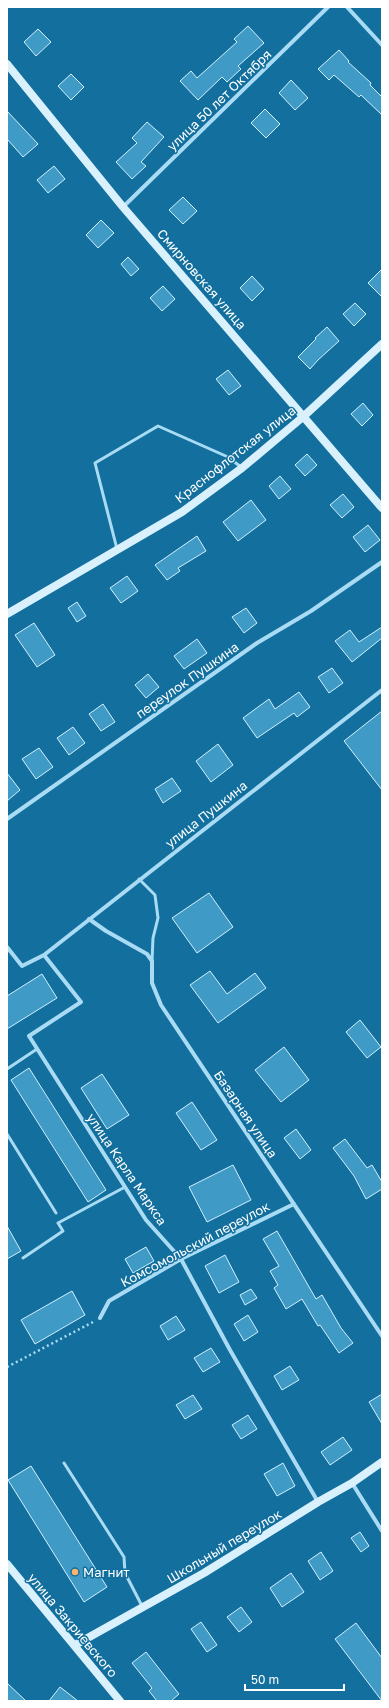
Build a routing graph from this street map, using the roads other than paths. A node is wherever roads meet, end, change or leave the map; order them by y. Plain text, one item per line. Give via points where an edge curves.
1 (328, 7) edge
2 (347, 7) edge
3 (382, 45) edge
4 (7, 64) edge
5 (123, 208) junction
6 (382, 344) edge
7 (304, 416) junction
8 (242, 468) junction
9 (382, 508) edge
10 (118, 550) junction
11 (382, 562) edge
12 (7, 614) edge
13 (382, 690) edge
14 (7, 819) edge
15 (139, 879) junction
16 (89, 919) junction
17 (7, 947) edge
18 (44, 955) junction
19 (152, 961) junction
20 (37, 1049) junction
21 (7, 1069) edge
22 (7, 1134) edge
23 (125, 1187) junction
24 (294, 1204) junction
25 (56, 1213) dead end
26 (23, 1258) dead end
27 (181, 1260) junction
28 (100, 1318) road end
29 (382, 1336) edge
30 (382, 1462) edge
31 (64, 1463) dead end
32 (352, 1483) junction
33 (318, 1502) junction
34 (382, 1531) edge
35 (7, 1564) edge
36 (143, 1607) junction
37 (75, 1645) junction
38 (120, 1701) edge

1 - 5 street, улица 50 лет Октября
2 - 3 street
4 - 5 street, Смирновская улица
5 - 7 street, Смирновская улица
6 - 7 street, Краснофлотская улица
7 - 8 street, Краснофлотская улица
7 - 9 street, Смирновская улица
8 - 10 street, Краснофлотская улица via 182,512
8 - 10 lane via 228,457 158,426 95,463
10 - 12 street, Краснофлотская улица
11 - 14 street, переулок Пушкина via 311,611 257,643
13 - 15 street, улица Пушкина
15 - 16 street, улица Пушкина
15 - 19 lane via 155,895 158,918 153,938
16 - 18 street, улица Пушкина
16 - 19 street via 147,954
17 - 18 street via 22,966
18 - 20 street, улица Карла Маркса via 81,1002 29,1036
19 - 24 street, Базарная улица via 152,983 161,1005
20 - 21 lane
20 - 23 street, улица Карла Маркса
22 - 25 lane
23 - 26 lane via 58,1223 63,1231
23 - 27 street, улица Карла Маркса via 146,1220
24 - 27 street, Комсомольский переулок
24 - 29 street, Базарная улица
27 - 28 street, Комсомольский переулок via 109,1301
27 - 33 street, улица Карла Маркса
30 - 32 street, Школьный переулок
31 - 36 lane via 124,1557 125,1573
32 - 33 street, Школьный переулок
32 - 34 street
33 - 36 street, Школьный переулок via 204,1573
35 - 37 street, улица Закриевского
36 - 37 street, Школьный переулок
37 - 38 street, улица Закриевского

